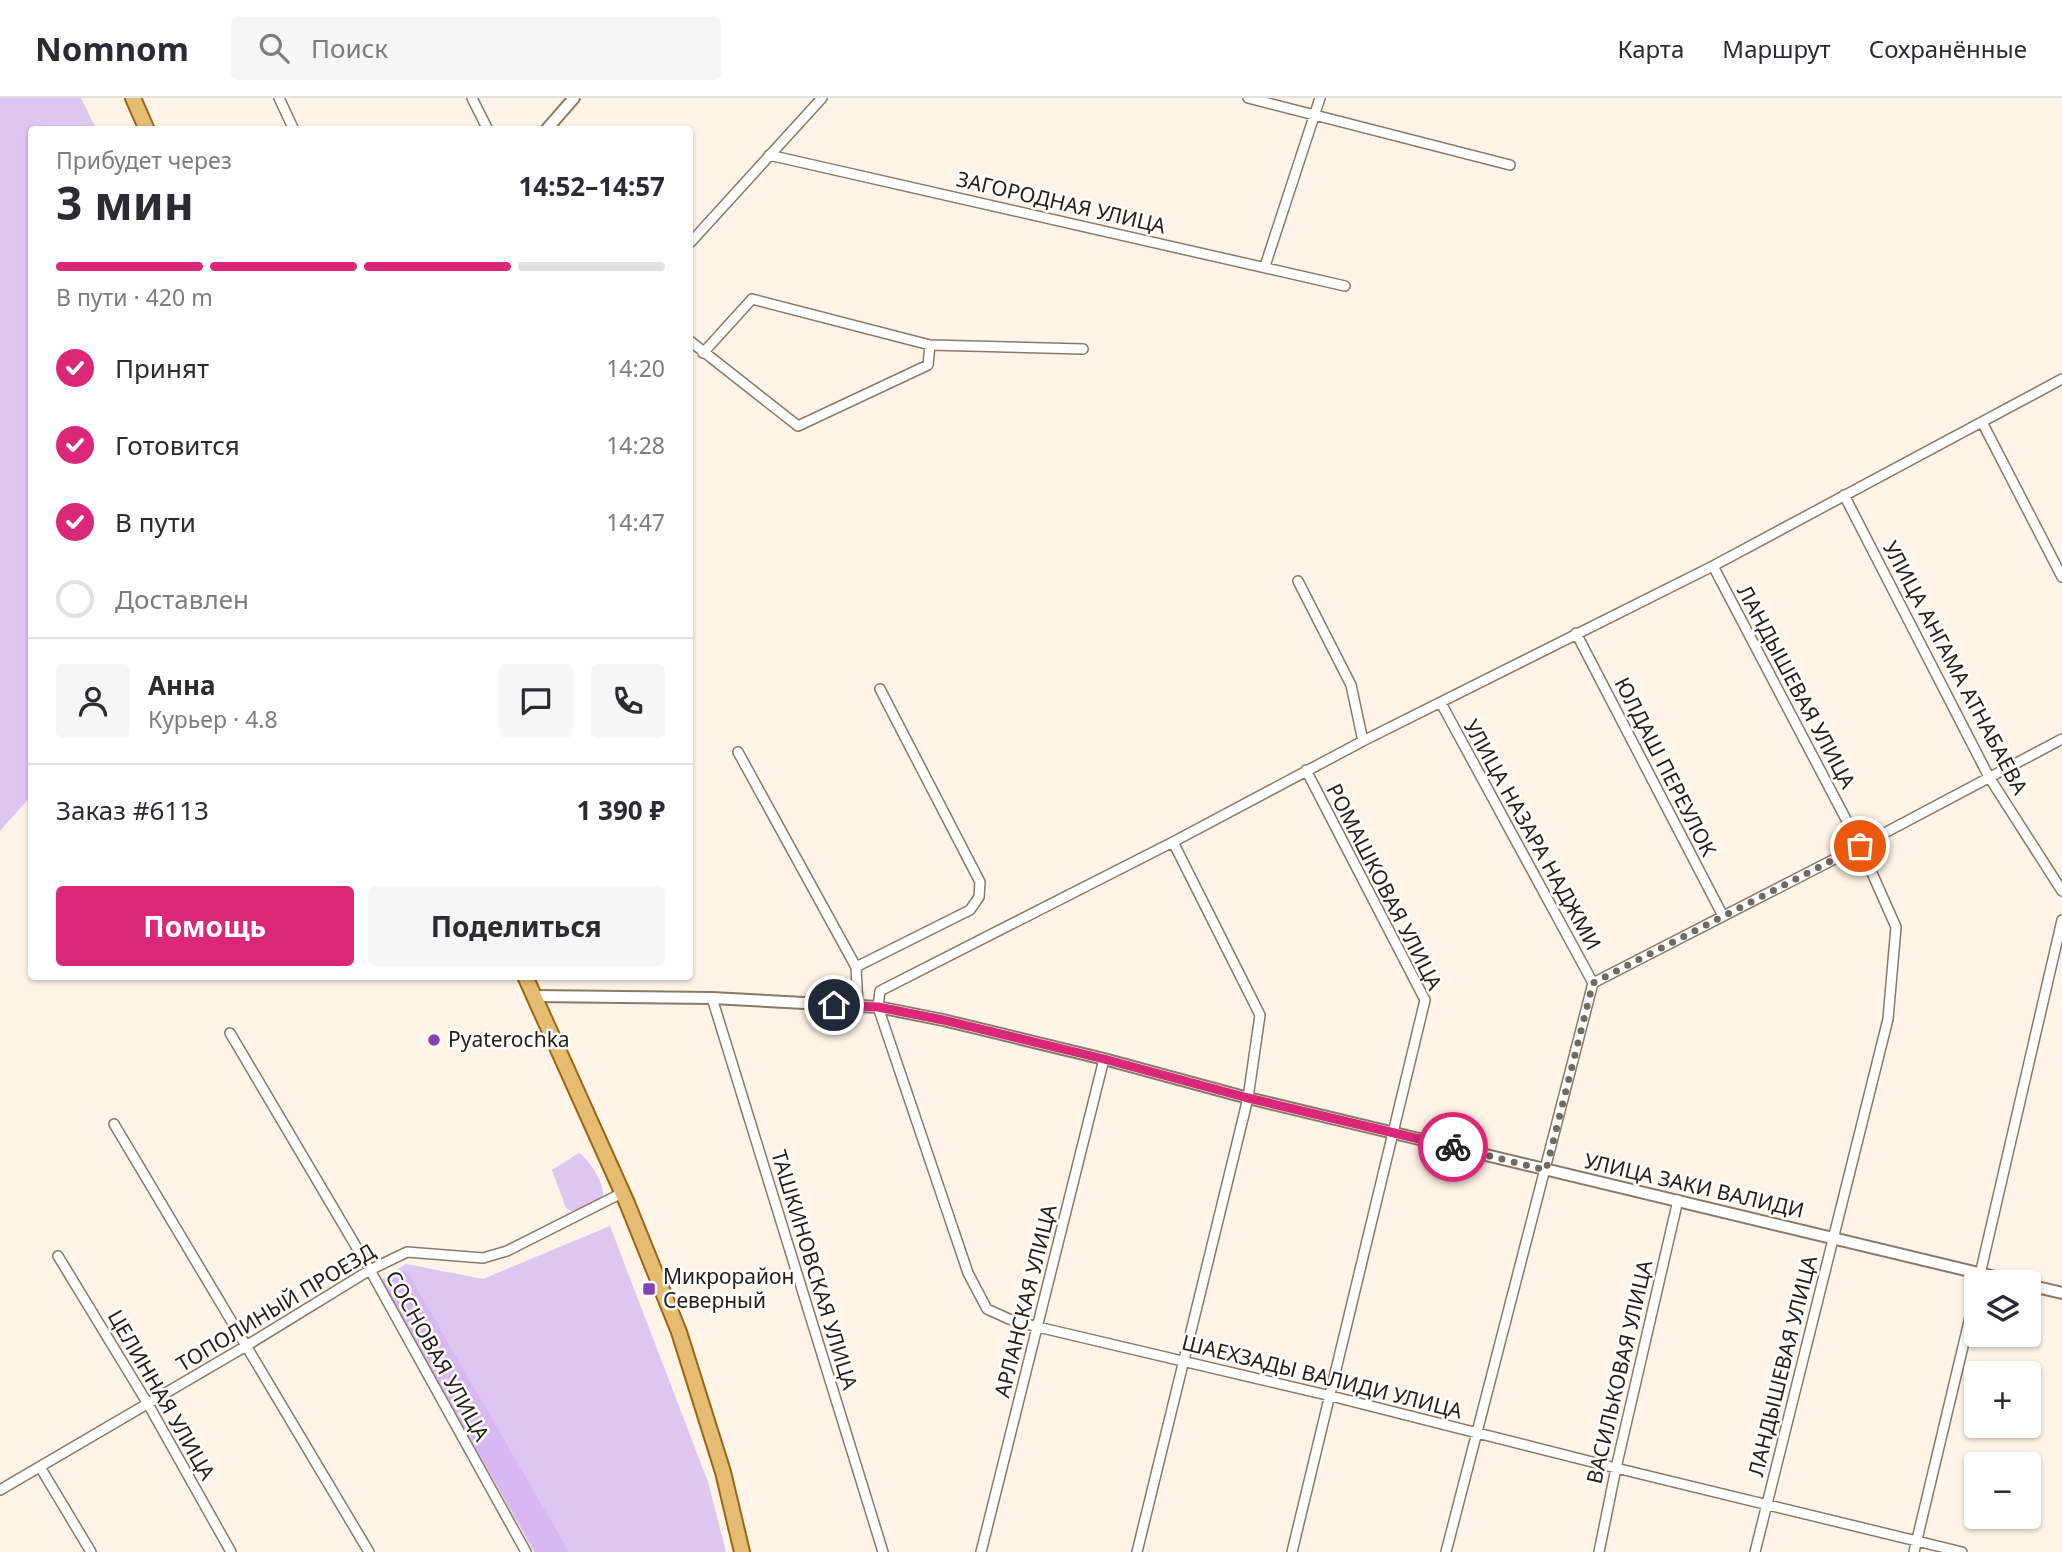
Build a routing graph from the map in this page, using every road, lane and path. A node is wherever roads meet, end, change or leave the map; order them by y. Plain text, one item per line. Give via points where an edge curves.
1 (133, 98) edge
2 (279, 98) edge
3 (472, 98) edge
4 (574, 98) edge
5 (822, 98) edge
6 (1248, 98) edge
7 (1320, 98) edge
8 (1315, 114) junction
9 (145, 126) edge
10 (292, 126) edge
11 (486, 126) edge
12 (550, 126) edge
13 (769, 155) junction
14 (1510, 165) dead end
15 (693, 240) edge
16 (1265, 267) junction
17 (1345, 286) dead end
18 (693, 344) edge
19 (930, 345) junction
20 (1083, 349) dead end
21 (703, 353) junction
22 (2062, 379) edge
23 (1982, 422) junction
24 (1844, 495) junction
25 (1713, 566) junction
26 (2062, 577) edge
27 (1298, 581) dead end
28 (1576, 633) junction
29 (880, 689) dead end
30 (1441, 704) junction
31 (2062, 739) edge
32 (1363, 741) junction
33 (738, 752) dead end
34 (1306, 770) junction
35 (1989, 777) junction
36 (1173, 842) junction
37 (1860, 846) junction
38 (2062, 891) edge
39 (1723, 916) junction
40 (2062, 920) edge
41 (856, 967) junction
42 (527, 980) edge
43 (1593, 983) junction
44 (534, 996) junction
45 (712, 998) junction
46 (858, 1006) junction
47 (878, 1007) junction
48 (230, 1033) dead end
49 (1104, 1059) junction
50 (1248, 1098) junction
51 (114, 1124) dead end
52 (1394, 1132) junction
53 (1546, 1170) junction
54 (622, 1193) junction
55 (1678, 1200) junction
56 (1833, 1239) junction
57 (58, 1256) dead end
58 (370, 1270) junction
59 (1981, 1270) edge
60 (1964, 1274) edge
61 (2041, 1288) edge
62 (2062, 1293) edge
63 (1038, 1327) junction
64 (1964, 1342) edge
65 (246, 1346) junction
66 (1184, 1361) junction
67 (1331, 1396) junction
68 (148, 1404) junction
69 (1478, 1433) junction
70 (40, 1467) junction
71 (1615, 1468) junction
72 (0, 1490) edge
73 (1766, 1504) junction
74 (1916, 1541) junction
75 (91, 1552) edge
76 (231, 1552) edge
77 (369, 1552) edge
78 (526, 1552) edge
79 (742, 1552) edge
80 (883, 1552) edge
81 (982, 1552) edge
82 (1137, 1552) edge
83 (1292, 1552) edge
84 (1446, 1552) edge
85 (1599, 1552) edge
86 (1755, 1552) edge
87 (1914, 1552) edge
88 (1962, 1552) edge

1 - 9 main road
2 - 10 street
3 - 11 street
4 - 12 street
5 - 13 street
6 - 8 street
7 - 8 street
8 - 14 street
8 - 16 street
13 - 15 street
13 - 16 street, ЗАГОРОДНАЯ УЛИЦА
16 - 17 street, ЗАГОРОДНАЯ УЛИЦА
18 - 21 street
19 - 20 street
19 - 21 street via 752,299
19 - 21 street via 928,365 798,426
22 - 23 street
23 - 24 street
23 - 26 street
24 - 25 street
24 - 35 street, УЛИЦА АНГАМА АТНАБАЕВА
25 - 28 street
25 - 37 street, ЛАНДЫШЕВАЯ УЛИЦА
27 - 32 street via 1351,685
28 - 30 street
28 - 39 street, ЮЛДАШ ПЕРЕУЛОК
29 - 41 street via 980,882 979,897 970,910
30 - 32 street
30 - 43 street, УЛИЦА НАЗАРА НАДЖМИ
31 - 35 street
32 - 34 street
33 - 41 street
34 - 36 street
34 - 52 street, РОМАШКОВАЯ УЛИЦА via 1425,1000
35 - 37 street
35 - 38 street, УЛИЦА АНГАМА АТНАБАЕВА
36 - 47 street via 880,991
36 - 50 street via 1260,1015
37 - 39 street
37 - 56 street, ЛАНДЫШЕВАЯ УЛИЦА via 1896,927 1888,1019
39 - 43 street
40 - 59 street
41 - 46 street
42 - 44 main road
43 - 53 street, УЛИЦА НАЗАРА НАДЖМИ
44 - 45 street, УЛИЦА ЗАКИ ВАЛИДИ
44 - 54 main road
45 - 46 street, УЛИЦА ЗАКИ ВАЛИДИ
45 - 80 street, ТАШКИНОВСКАЯ УЛИЦА
46 - 47 street, УЛИЦА ЗАКИ ВАЛИДИ
47 - 49 street, УЛИЦА ЗАКИ ВАЛИДИ
47 - 63 street, ШАЕХЗАДЫ ВАЛИДИ УЛИЦА via 968,1273 987,1308
48 - 58 street, СОСНОВАЯ УЛИЦА
49 - 50 street, УЛИЦА ЗАКИ ВАЛИДИ
49 - 63 street, АРЛАНСКАЯ УЛИЦА
50 - 52 street, УЛИЦА ЗАКИ ВАЛИДИ
50 - 66 street
51 - 65 street
52 - 53 street, УЛИЦА ЗАКИ ВАЛИДИ
52 - 67 street, РОМАШКОВАЯ УЛИЦА
53 - 55 street, УЛИЦА ЗАКИ ВАЛИДИ
53 - 69 street, УЛИЦА НАЗАРА НАДЖМИ
54 - 58 street, ТОПОЛИНЫЙ ПРОЕЗД via 507,1251 483,1258 407,1252
54 - 79 main road via 679,1332 723,1472
55 - 56 street, УЛИЦА ЗАКИ ВАЛИДИ
55 - 71 street, ВАСИЛЬКОВАЯ УЛИЦА
56 - 60 street, УЛИЦА ЗАКИ ВАЛИДИ
56 - 73 street, ЛАНДЫШЕВАЯ УЛИЦА
57 - 68 street, ЦЕЛИННАЯ УЛИЦА
58 - 65 street, ТОПОЛИНЫЙ ПРОЕЗД
58 - 78 street, СОСНОВАЯ УЛИЦА
61 - 62 street
63 - 66 street, ШАЕХЗАДЫ ВАЛИДИ УЛИЦА
63 - 81 street, АРЛАНСКАЯ УЛИЦА
64 - 74 street
65 - 68 street, ТОПОЛИНЫЙ ПРОЕЗД
65 - 77 street
66 - 67 street, ШАЕХЗАДЫ ВАЛИДИ УЛИЦА
66 - 82 street
67 - 69 street, ШАЕХЗАДЫ ВАЛИДИ УЛИЦА
67 - 83 street, РОМАШКОВАЯ УЛИЦА
68 - 70 street, ТОПОЛИНЫЙ ПРОЕЗД
68 - 76 street, ЦЕЛИННАЯ УЛИЦА
69 - 71 street, ШАЕХЗАДЫ ВАЛИДИ УЛИЦА
69 - 84 street, УЛИЦА НАЗАРА НАДЖМИ
70 - 72 street, ТОПОЛИНЫЙ ПРОЕЗД
70 - 75 street
71 - 73 street, ШАЕХЗАДЫ ВАЛИДИ УЛИЦА
71 - 85 street, ВАСИЛЬКОВАЯ УЛИЦА
73 - 74 street, ШАЕХЗАДЫ ВАЛИДИ УЛИЦА
73 - 86 street, ЛАНДЫШЕВАЯ УЛИЦА
74 - 87 street
74 - 88 street, ШАЕХЗАДЫ ВАЛИДИ УЛИЦА

